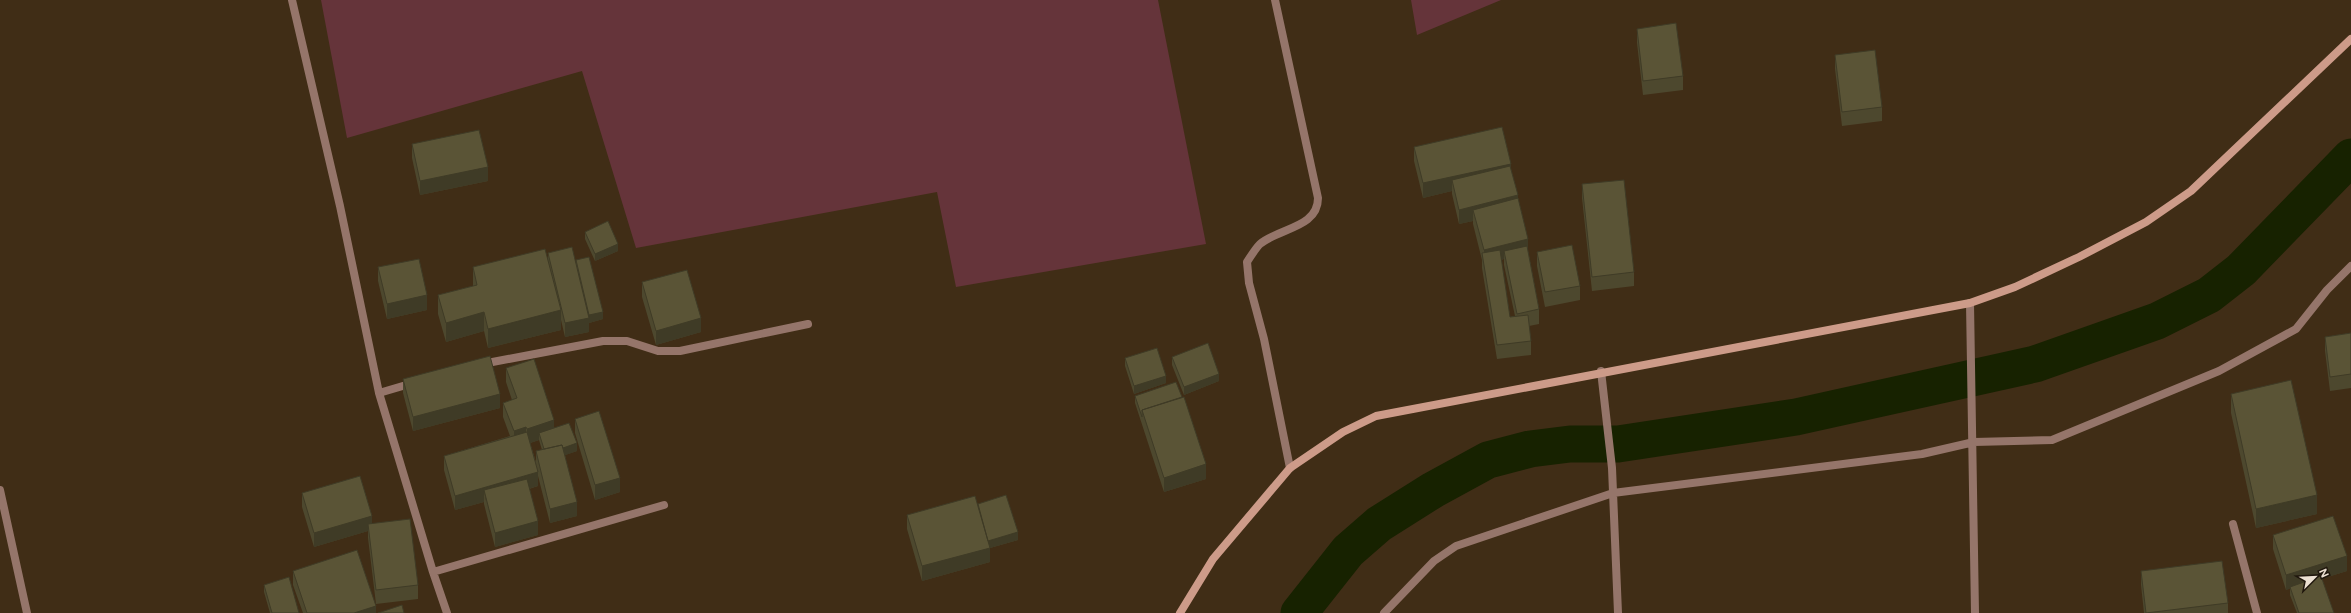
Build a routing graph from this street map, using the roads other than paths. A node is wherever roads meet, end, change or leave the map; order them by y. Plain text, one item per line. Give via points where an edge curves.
1 (292, 0) edge
2 (1274, 0) edge
3 (2351, 39) edge
4 (2351, 266) edge
5 (1970, 303) junction
6 (808, 324) dead end
7 (474, 366) edge
8 (1601, 371) junction
9 (423, 380) edge
10 (379, 393) junction
11 (1974, 442) junction
12 (1290, 468) junction
13 (0, 490) edge
14 (1613, 493) junction
15 (664, 505) dead end
16 (2233, 524) dead end
17 (433, 572) junction
18 (27, 613) edge
19 (447, 613) edge
20 (1180, 613) edge
21 (1384, 613) edge
22 (1618, 613) edge
23 (1975, 613) edge
24 (2257, 613) edge

1 - 10 street via 340,206
2 - 12 street via 1318,198 1318,209 1312,217 1261,244 1247,262 1249,284 1264,339
3 - 5 street via 2191,191 2146,222 2079,257
4 - 11 street via 2327,290 2296,329 2219,371 2052,440
5 - 8 street
5 - 11 street
6 - 7 street via 680,351 658,351 627,341 603,341
8 - 12 street via 1376,416 1343,432
8 - 14 street
9 - 10 street
10 - 17 street
11 - 14 street via 1922,454
11 - 23 street
12 - 20 street via 1214,559
13 - 18 street
14 - 21 street via 1456,546 1434,561
14 - 22 street
15 - 17 street
16 - 24 street
17 - 19 street

